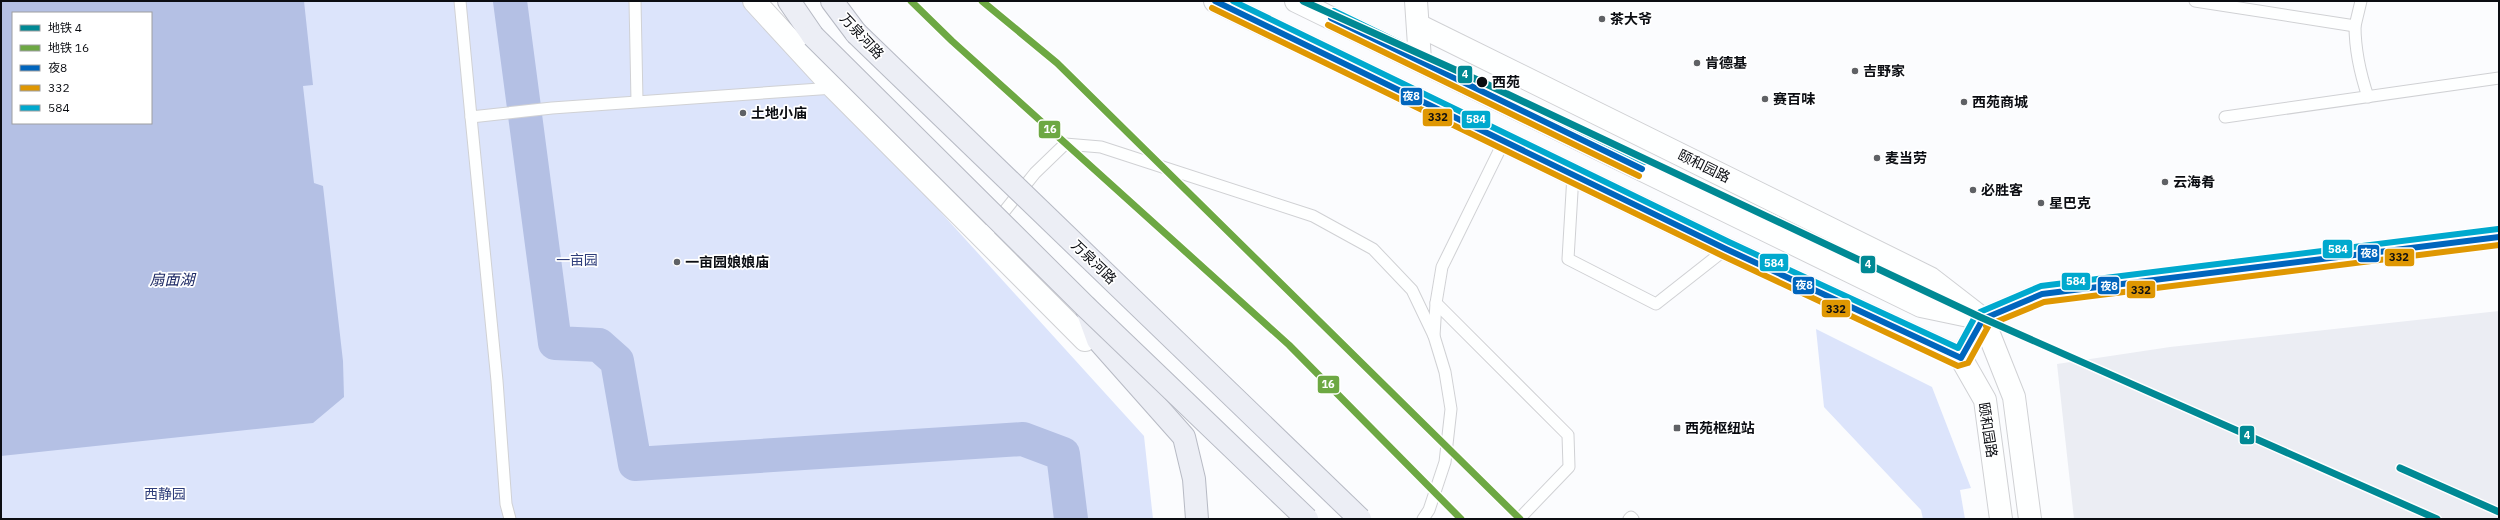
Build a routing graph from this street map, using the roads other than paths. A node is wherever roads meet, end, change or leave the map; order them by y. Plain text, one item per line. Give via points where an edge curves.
1 (460, 1) edge
2 (635, 1) edge
3 (754, 1) edge
4 (789, 1) edge
5 (832, 1) edge
6 (1215, 1) edge
7 (1296, 1) edge
8 (1416, 1) edge
9 (2195, 1) edge
10 (2361, 1) edge
11 (1418, 25) junction
12 (2355, 26) junction
13 (1420, 60) junction
14 (2499, 78) edge
15 (834, 88) junction
16 (2368, 97) junction
17 (637, 101) junction
18 (470, 117) junction
19 (2225, 117) dead end
20 (1503, 143) junction
21 (1573, 175) junction
22 (2499, 237) edge
23 (983, 238) junction
24 (1726, 250) junction
25 (1436, 303) junction
26 (1086, 307) junction
27 (1983, 319) junction
28 (1434, 336) junction
29 (1085, 340) dead end
30 (1961, 358) junction
31 (510, 519) edge
32 (1197, 519) edge
33 (1307, 519) edge
34 (1360, 519) edge
35 (1423, 519) edge
36 (1519, 519) edge
37 (1629, 519) edge
38 (1633, 519) edge
39 (2001, 519) edge
40 (2030, 519) edge

1 - 18 lane
2 - 17 lane
3 - 15 main road
4 - 26 highway, bridge via 812,36
5 - 34 highway, 万泉河路, bridge via 856,33
6 - 20 main road
7 - 13 main road
8 - 11 main road
9 - 12 lane
10 - 12 lane
11 - 13 main road
11 - 27 main road, 颐和园路 via 1930,278
12 - 16 lane via 2359,71
13 - 27 main road via 1921,306
14 - 16 lane
15 - 17 lane
15 - 23 main road
16 - 19 lane
17 - 18 lane
18 - 31 lane via 506,504
20 - 21 main road
20 - 25 lane via 1442,267
21 - 24 main road
21 - 24 lane via 1568,259 1656,304
22 - 27 main road via 2042,294
23 - 28 lane via 1035,173 1065,144 1101,147 1313,216 1373,249 1412,290
23 - 29 main road
24 - 30 main road
25 - 28 lane
25 - 36 lane via 1568,435 1569,467
26 - 32 highway via 1098,340 1184,438 1194,479
26 - 33 highway, bridge
27 - 30 main road
27 - 40 main road, 颐和园路 via 2014,397
28 - 35 lane via 1445,372 1452,410 1445,462 1430,510
30 - 39 main road, 颐和园路 via 1985,400
37 - 38 lane

